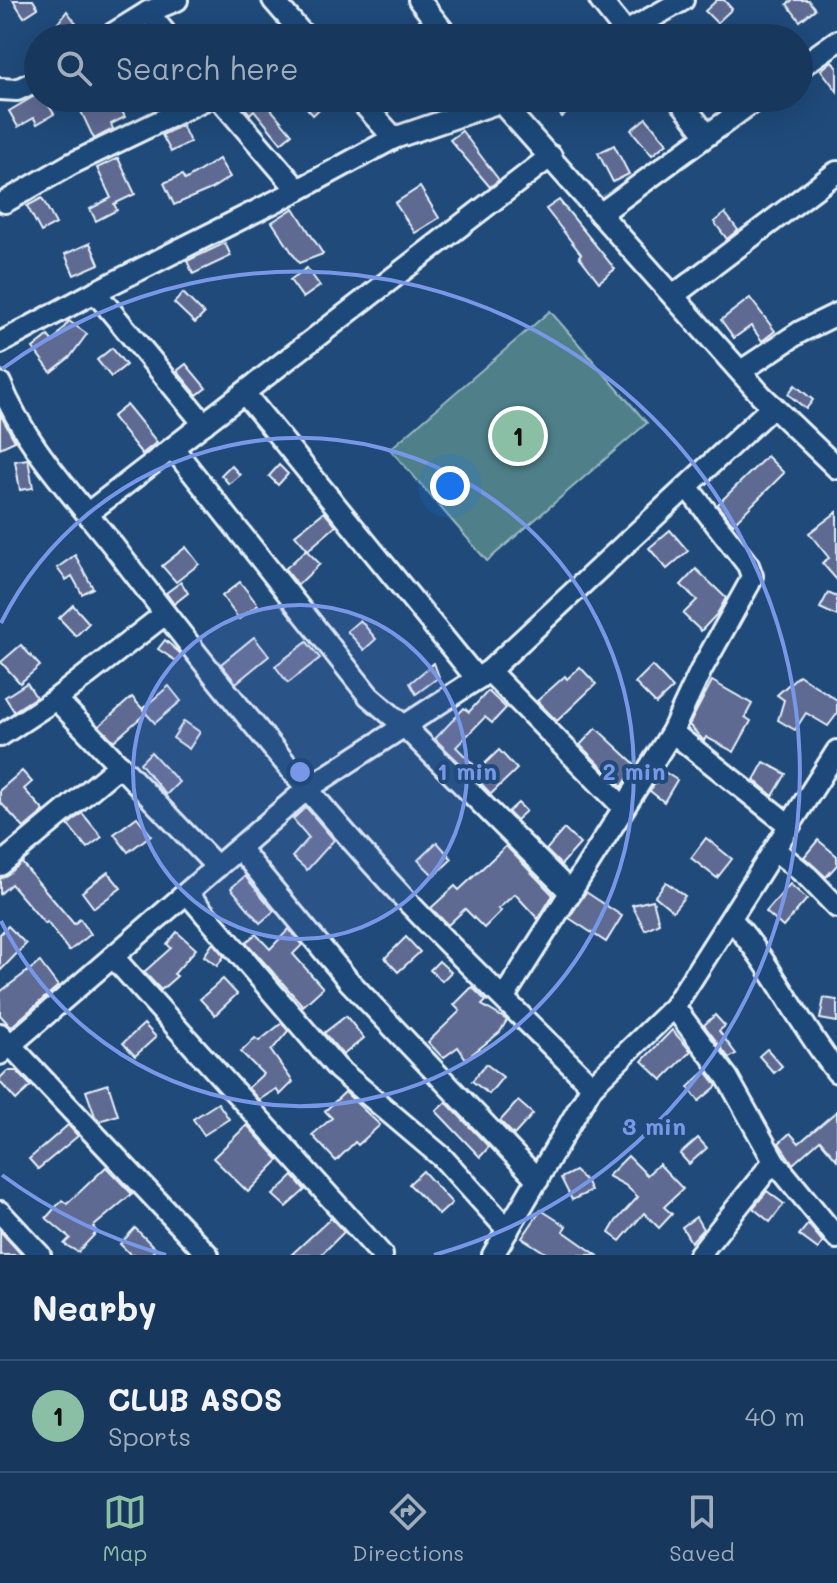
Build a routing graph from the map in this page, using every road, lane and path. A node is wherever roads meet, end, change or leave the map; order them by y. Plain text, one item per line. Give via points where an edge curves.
1 (177, 0) edge
2 (273, 0) edge
3 (419, 0) edge
4 (600, 0) edge
5 (683, 0) edge
6 (148, 12) junction
7 (129, 24) edge
8 (158, 24) edge
9 (294, 24) edge
10 (438, 24) edge
11 (619, 24) edge
12 (645, 24) edge
13 (837, 41) edge
14 (813, 58) edge
15 (24, 87) edge
16 (0, 89) edge
17 (179, 112) edge
18 (231, 112) edge
19 (371, 112) edge
20 (466, 112) edge
21 (510, 112) edge
22 (689, 112) edge
23 (739, 112) edge
24 (707, 135) junction
25 (394, 138) junction
26 (551, 156) junction
27 (837, 172) edge
28 (298, 190) junction
29 (5, 202) dead end
30 (600, 214) junction
31 (95, 292) junction
32 (674, 295) junction
33 (837, 314) edge
34 (0, 343) edge
35 (741, 371) junction
36 (0, 383) edge
37 (244, 393) junction
38 (773, 406) junction
39 (204, 424) junction
40 (173, 448) junction
41 (837, 468) edge
42 (688, 488) junction
43 (88, 513) junction
44 (165, 614) junction
45 (483, 675) junction
46 (56, 699) junction
47 (404, 726) junction
48 (3, 728) edge
49 (672, 732) junction
50 (834, 764) edge
51 (120, 765) junction
52 (307, 789) junction
53 (623, 807) junction
54 (789, 825) junction
55 (239, 848) junction
56 (775, 850) junction
57 (0, 865) edge
58 (217, 867) junction
59 (187, 893) junction
60 (571, 893) junction
61 (837, 907) edge
62 (731, 919) junction
63 (113, 957) junction
64 (504, 997) junction
65 (674, 1007) junction
66 (3, 1044) edge
67 (837, 1072) edge
68 (592, 1086) junction
69 (774, 1161) junction
70 (538, 1180) junction
71 (1, 1215) edge
72 (508, 1230) junction
73 (837, 1238) edge
74 (40, 1255) edge
75 (208, 1255) edge
76 (382, 1255) edge
77 (493, 1255) edge
78 (699, 1255) edge

1 - 6 street
2 - 9 street
3 - 10 street
4 - 11 street
5 - 12 street
6 - 7 street
6 - 8 street
13 - 14 street
15 - 16 street
17 - 29 street
18 - 28 street
19 - 25 street
20 - 25 street
21 - 26 street
22 - 24 street
23 - 24 street
24 - 30 street
25 - 28 street
26 - 30 street
26 - 37 street
27 - 32 street
28 - 31 street
30 - 32 street
31 - 34 street
31 - 39 street
32 - 35 street
33 - 35 street
35 - 38 street
36 - 43 street via 41,459
37 - 39 street
37 - 45 street
38 - 41 street
38 - 42 street
39 - 40 street
40 - 43 street
40 - 47 street via 369,696
42 - 45 street
42 - 49 street via 752,576
43 - 44 street
44 - 46 street
44 - 52 street
45 - 47 street
45 - 53 street
46 - 48 street
46 - 51 street
47 - 52 street
47 - 60 street
49 - 53 street
49 - 54 street
50 - 54 street
51 - 57 street
51 - 58 street
52 - 55 street
52 - 64 street via 405,899
53 - 60 street
54 - 56 street
55 - 58 street
55 - 70 street via 348,980
56 - 61 street
56 - 62 street
58 - 59 street
59 - 63 street
59 - 72 street via 338,1069 442,1157
60 - 64 street
62 - 65 street
62 - 67 street
63 - 66 street
63 - 76 street
64 - 68 street
65 - 68 street
65 - 69 street via 727,1077
66 - 75 street
68 - 70 street
69 - 73 street
69 - 78 street
70 - 72 street
71 - 74 street
72 - 77 street

